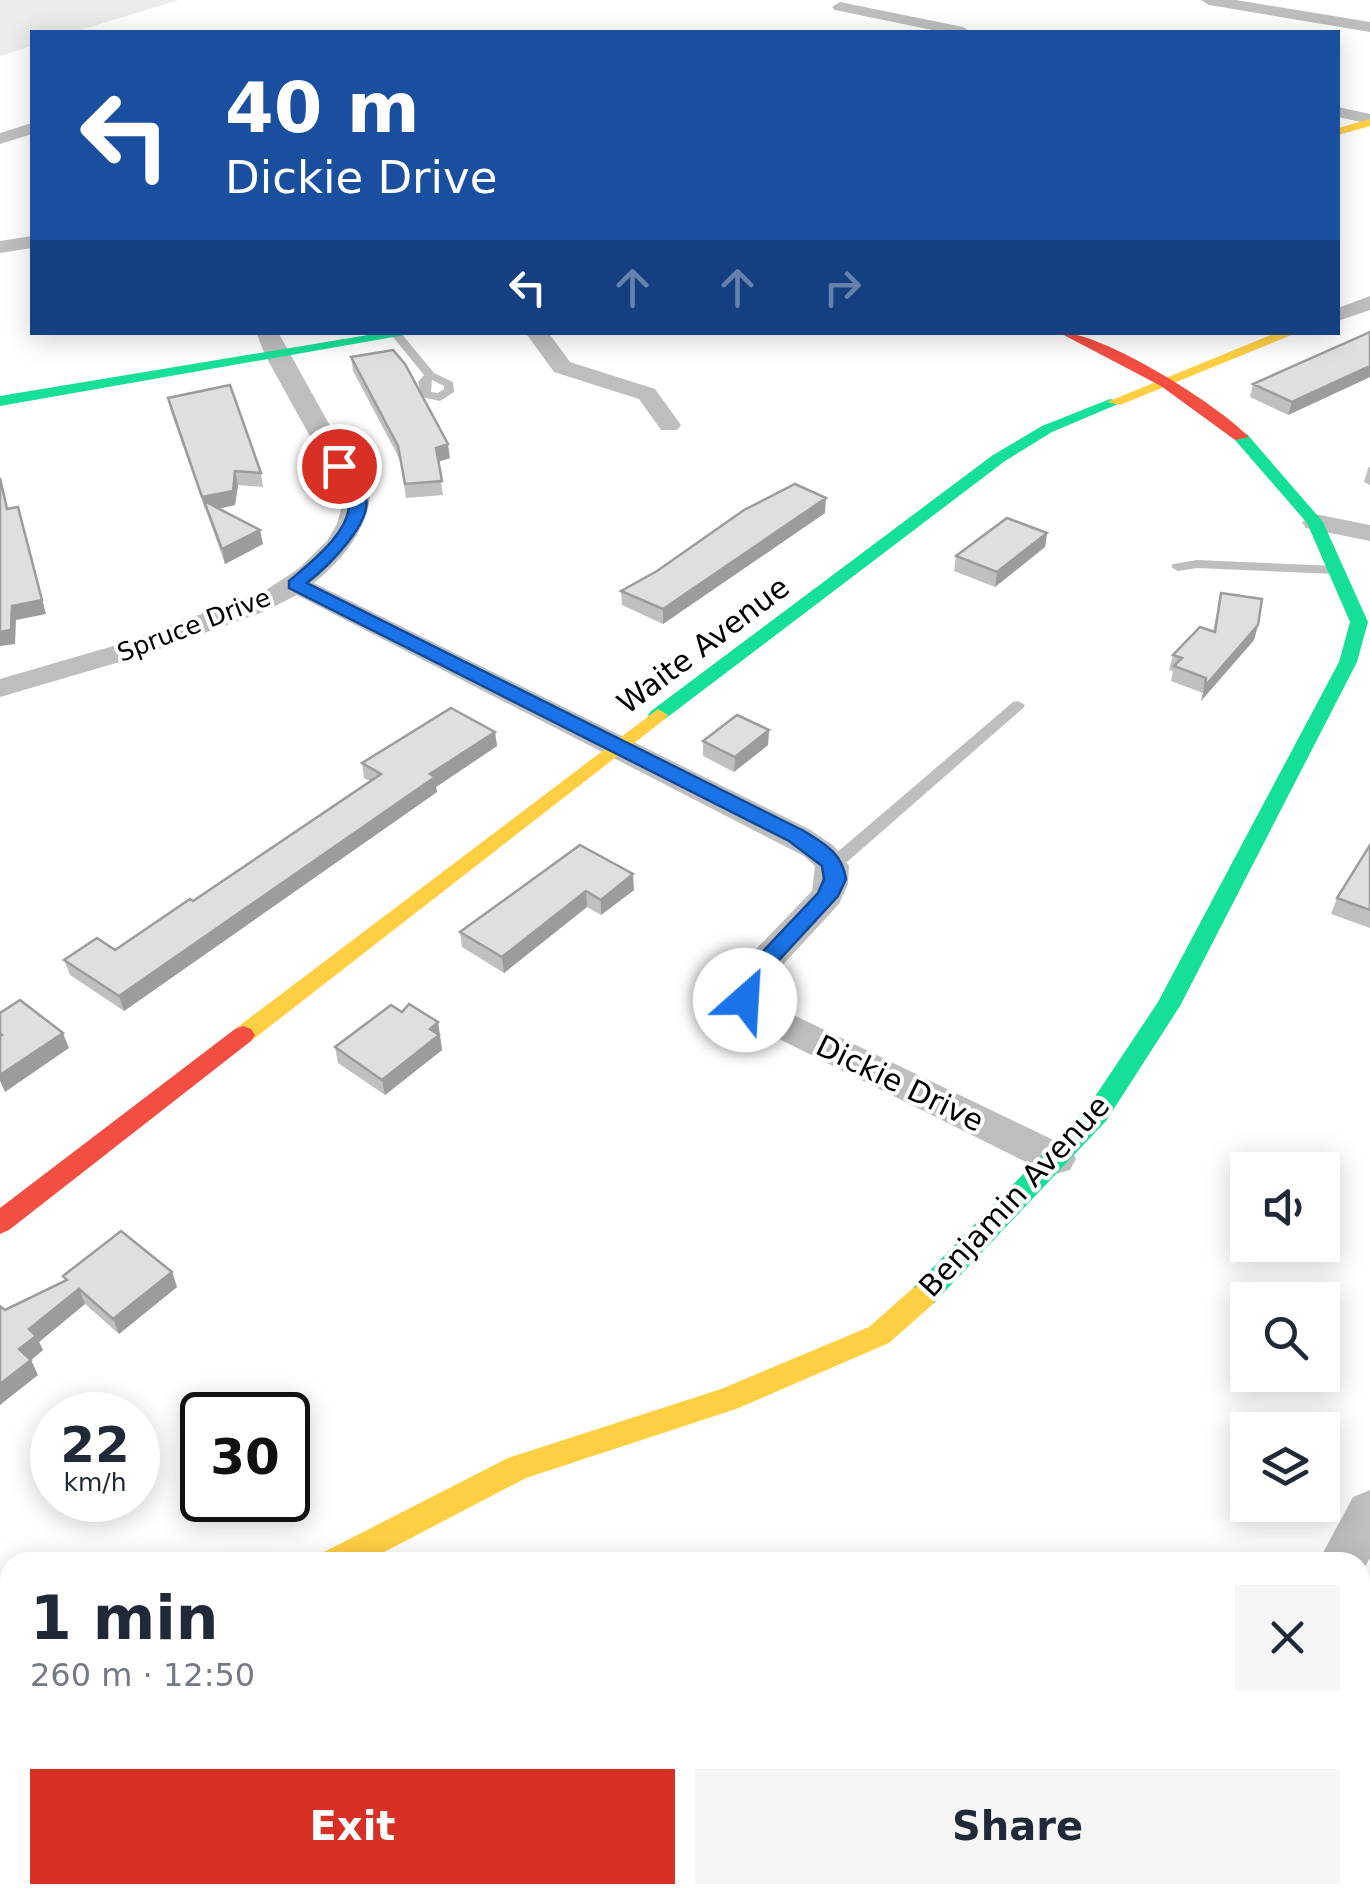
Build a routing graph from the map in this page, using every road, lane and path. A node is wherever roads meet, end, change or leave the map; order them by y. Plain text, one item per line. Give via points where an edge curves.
1 (1210, 0) edge
2 (840, 7) dead end
3 (1370, 27) edge
4 (953, 30) edge
5 (30, 129) edge
6 (0, 139) edge
7 (30, 242) edge
8 (0, 246) edge
9 (1370, 302) edge
10 (1340, 314) edge
11 (393, 335) edge
12 (407, 335) edge
13 (538, 335) edge
14 (1071, 335) edge
15 (1284, 335) edge
16 (272, 344) edge
17 (430, 375) dead end
18 (1166, 382) junction
19 (0, 401) edge
20 (669, 426) dead end
21 (1315, 522) junction
22 (1370, 533) edge
23 (1178, 567) dead end
24 (1336, 570) junction
25 (296, 584) junction
26 (1365, 618) edge
27 (1359, 666) edge
28 (0, 688) edge
29 (1018, 705) dead end
30 (616, 748) junction
31 (833, 865) junction
32 (1056, 1159) junction
33 (0, 1223) edge
34 (1370, 1512) edge
35 (354, 1552) edge
36 (1348, 1552) edge

1 - 3 street
2 - 4 street
5 - 6 street
7 - 8 street
9 - 10 street
11 - 16 street
12 - 17 lane
13 - 20 street via 562,367 647,394
14 - 18 street, Benjamin Avenue
15 - 18 street, Waite Avenue
16 - 19 street
16 - 25 street, Spruce Drive via 358,498 344,537
18 - 21 street, Benjamin Avenue via 1257,451
18 - 30 street, Waite Avenue via 1047,428 999,458
21 - 22 street
21 - 24 street, Benjamin Avenue
23 - 24 lane
24 - 26 street, Benjamin Avenue
25 - 28 street, Spruce Drive via 120,655
25 - 30 street
26 - 27 street, Benjamin Avenue
27 - 32 street, Benjamin Avenue via 1168,1006 1097,1114
29 - 31 lane
30 - 31 street via 796,836
30 - 33 street, Waite Avenue
31 - 32 street, Dickie Drive via 827,896 746,982 745,1000 768,1018
32 - 35 street, Benjamin Avenue via 879,1335 726,1400 518,1467
34 - 36 street

